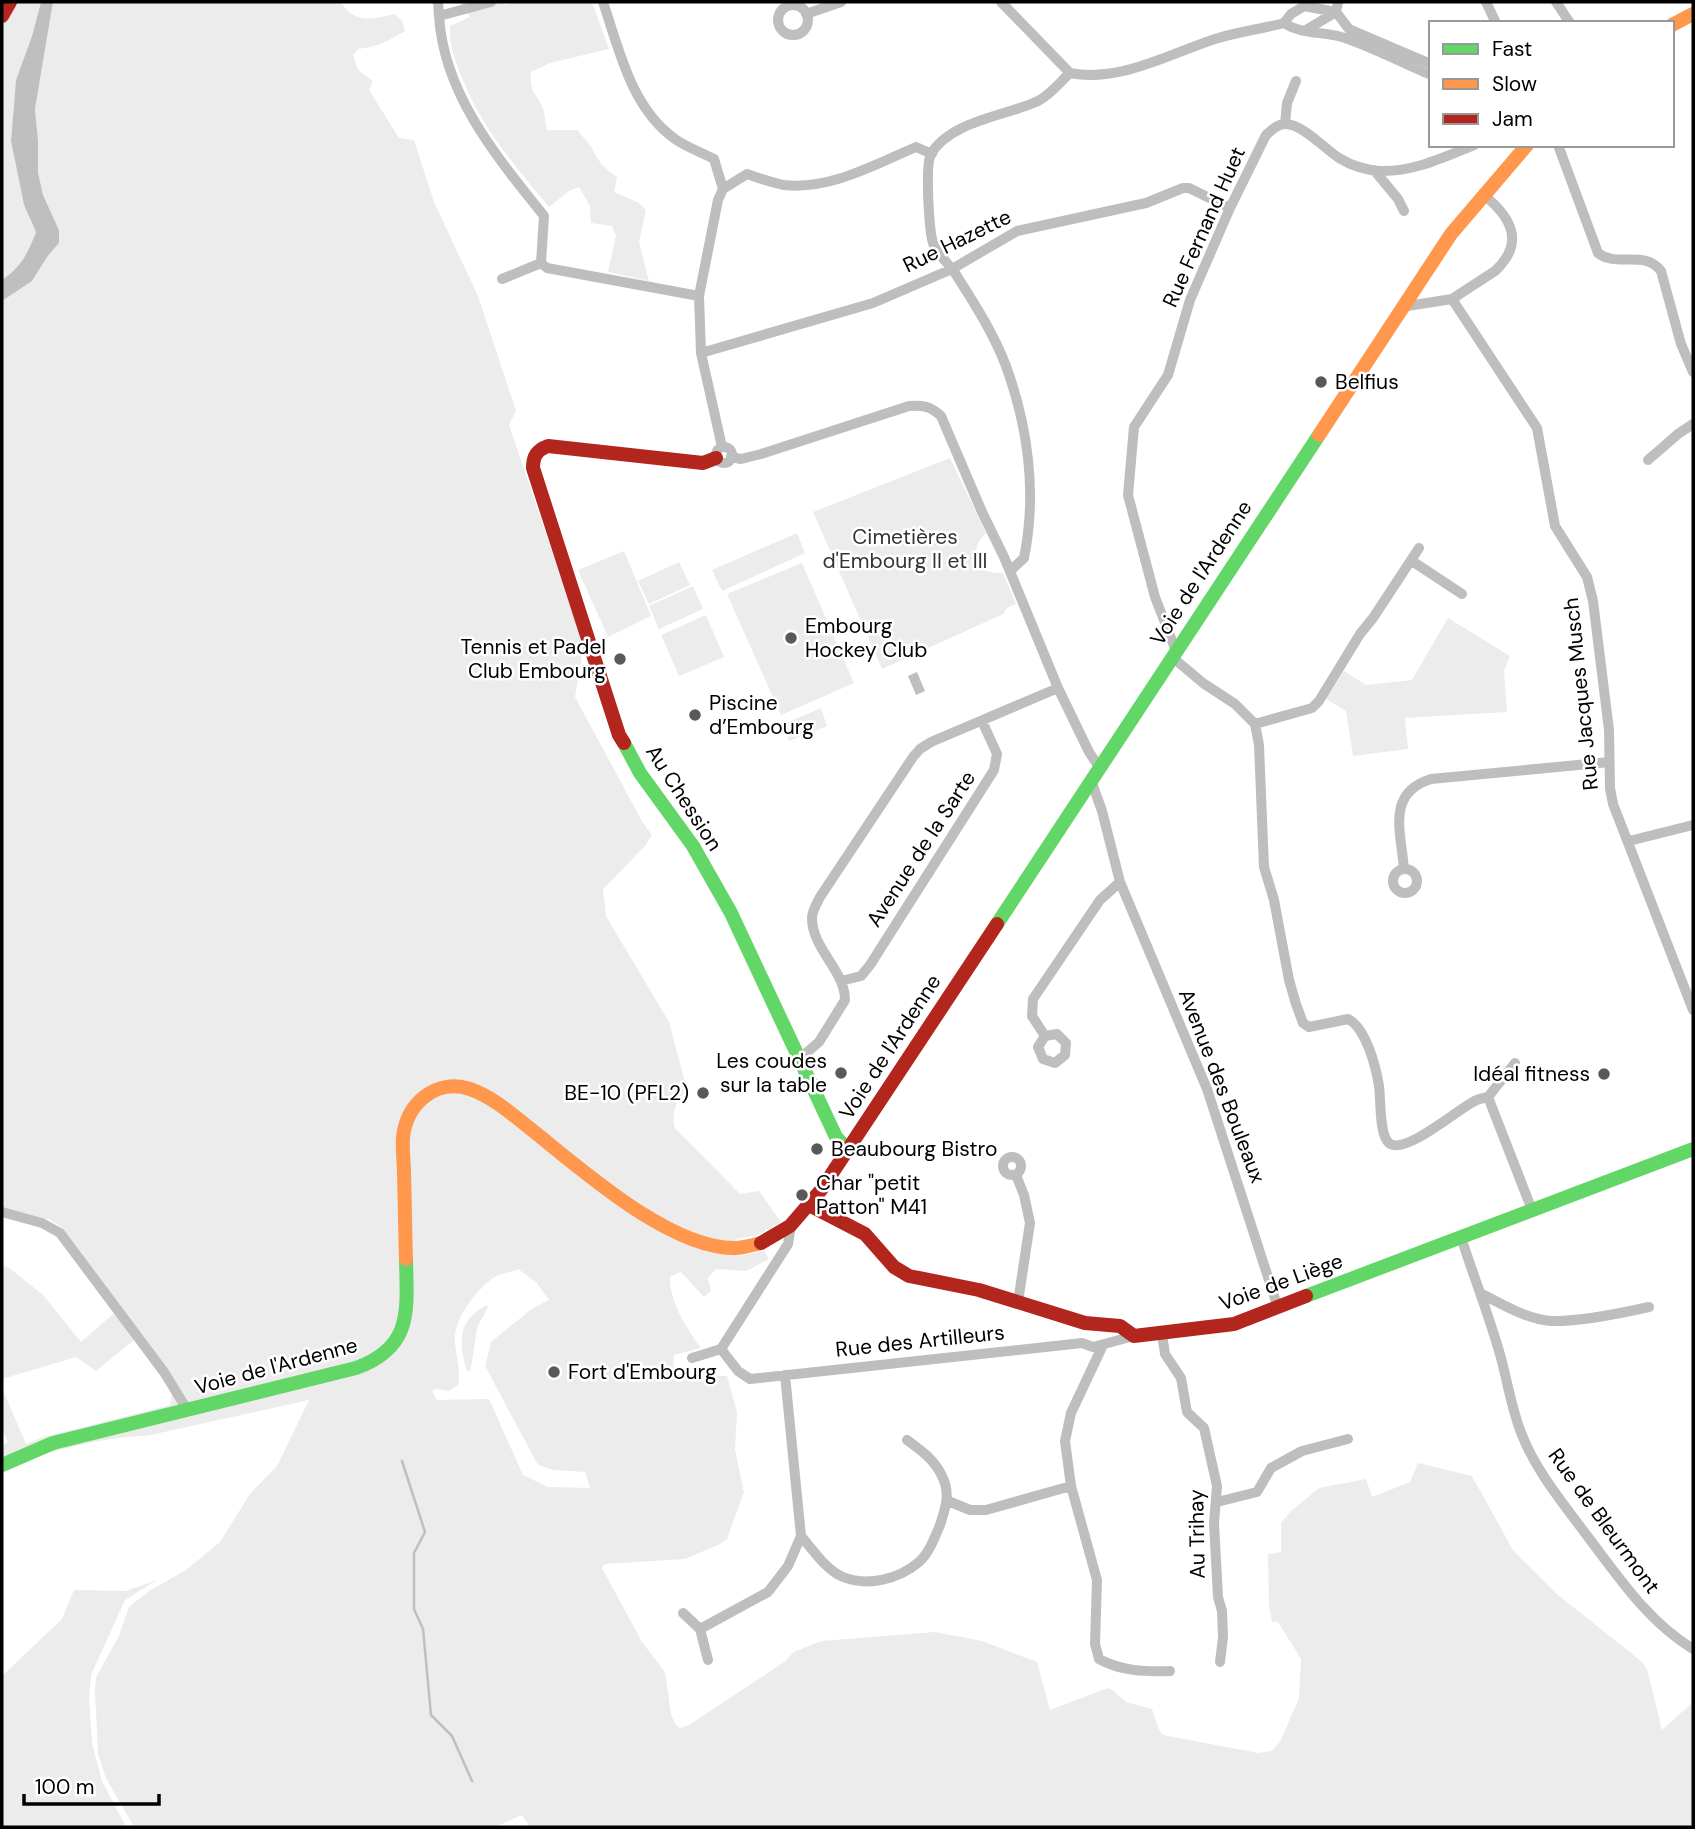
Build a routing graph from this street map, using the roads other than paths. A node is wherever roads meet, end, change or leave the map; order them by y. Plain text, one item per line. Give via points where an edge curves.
1 (9, 2) edge
2 (438, 2) edge
3 (491, 2) edge
4 (603, 2) edge
5 (841, 2) edge
6 (1001, 2) edge
7 (1289, 2) edge
8 (1486, 2) edge
9 (1556, 2) edge
10 (792, 3) edge
11 (1307, 4) edge
12 (778, 7) edge
13 (1337, 7) edge
14 (806, 14) junction
15 (1291, 14) junction
16 (1693, 14) edge
17 (2, 16) edge
18 (439, 16) junction
19 (1495, 21) edge
20 (1569, 21) edge
21 (1284, 23) junction
22 (1674, 24) edge
23 (1306, 30) junction
24 (1429, 63) edge
25 (1070, 73) junction
26 (1429, 74) edge
27 (1296, 81) dead end
28 (1286, 124) junction
29 (1469, 147) edge
30 (1525, 147) edge
31 (1559, 147) edge
32 (932, 154) junction
33 (1374, 170) junction
34 (723, 189) junction
35 (1484, 195) junction
36 (1230, 208) junction
37 (1404, 211) dead end
38 (541, 263) junction
39 (952, 269) junction
40 (502, 279) dead end
41 (699, 296) junction
42 (1452, 299) junction
43 (1401, 307) junction
44 (701, 353) junction
45 (1693, 372) edge
46 (1693, 424) edge
47 (723, 454) junction
48 (1648, 460) dead end
49 (1419, 548) dead end
50 (1412, 561) junction
51 (1010, 571) junction
52 (1462, 594) dead end
53 (1174, 654) junction
54 (1058, 688) junction
55 (982, 721) junction
56 (1255, 724) junction
57 (1609, 762) junction
58 (1095, 774) junction
59 (1693, 825) edge
60 (1629, 841) junction
61 (1404, 869) dead end
62 (1640, 874) junction
63 (1120, 882) junction
64 (1633, 883) dead end
65 (841, 981) junction
66 (1693, 1010) edge
67 (1045, 1036) dead end
68 (799, 1059) junction
69 (1515, 1063) dead end
70 (1488, 1097) junction
71 (1693, 1149) edge
72 (848, 1150) junction
73 (1016, 1175) dead end
74 (811, 1206) junction
75 (1532, 1210) junction
76 (2, 1212) edge
77 (791, 1225) junction
78 (1461, 1237) junction
79 (1480, 1293) junction
80 (1018, 1302) junction
81 (1649, 1307) dead end
82 (1278, 1308) junction
83 (1162, 1334) junction
84 (1134, 1336) junction
85 (1103, 1345) junction
86 (721, 1349) junction
87 (692, 1358) dead end
88 (785, 1375) junction
89 (188, 1410) junction
90 (1348, 1439) dead end
91 (907, 1440) dead end
92 (2, 1465) edge
93 (1071, 1486) junction
94 (948, 1501) junction
95 (1217, 1502) junction
96 (801, 1536) junction
97 (683, 1613) dead end
98 (700, 1629) junction
99 (1693, 1649) edge
100 (708, 1660) dead end
101 (1220, 1662) dead end
102 (1170, 1671) dead end

1 - 17 main road
2 - 18 street
3 - 18 street
4 - 34 street via 645,107 675,139 714,159
5 - 14 street
6 - 25 street
7 - 15 street
8 - 19 street
9 - 20 street
10 - 12 street
10 - 14 street
11 - 13 street
11 - 15 street
12 - 14 street via 779,26 792,35 805,29
13 - 23 street
13 - 24 street via 1349,29
15 - 21 street
16 - 22 main road
18 - 38 street via 441,40 475,125 544,216
21 - 23 street
21 - 25 street via 1218,38 1111,75
23 - 26 street via 1348,39
25 - 32 street via 1053,92 1038,100 950,133
27 - 28 street via 1287,103
28 - 33 street via 1297,126 1340,159
28 - 36 street, Rue Fernand Huet via 1266,135
29 - 33 street via 1420,167
30 - 35 main road, Voie de l'Ardenne
31 - 45 street via 1598,253 1607,259 1648,261 1661,271
32 - 34 street via 916,147 843,178 811,185 782,185 747,174
32 - 39 street via 927,168 933,244
33 - 37 street
34 - 41 street
35 - 42 street via 1507,220 1513,232 1511,248 1501,266
35 - 43 main road, Voie de l'Ardenne
36 - 39 street, Rue Hazette via 1183,188 1146,203 1017,231
36 - 53 street, Rue Fernand Huet via 1185,314 1168,375 1134,427 1128,495
38 - 40 street
38 - 41 street via 547,268
39 - 44 street, Rue Hazette via 873,303
39 - 51 street via 986,321 1006,365 1022,419 1030,469 1030,515 1024,558
41 - 44 street
42 - 43 street
42 - 57 street, Rue Jacques Musch via 1537,428 1555,526 1591,590
43 - 53 main road, Voie de l'Ardenne
44 - 47 street
46 - 48 street
47 - 51 street, Avenue des Bouleaux via 741,459 909,406 932,407 941,415
47 - 68 main road, Au Chession via 703,463 548,446 537,451 533,468 620,735 731,913
49 - 50 street
50 - 52 street
50 - 56 street via 1320,701 1312,708
51 - 54 street, Avenue des Bouleaux
53 - 56 street
53 - 58 main road, Voie de l'Ardenne
54 - 55 street
54 - 58 street, Avenue des Bouleaux
55 - 65 street, Avenue de la Sarte via 997,754 994,770 870,965 861,975
55 - 65 street via 920,749 820,897 811,916 815,936
56 - 70 street via 1264,867 1303,1023 1309,1027 1348,1019 1361,1029 1379,1084 1383,1133 1392,1146 1415,1140 1475,1100
57 - 60 street, Rue Jacques Musch via 1613,804
57 - 61 street via 1416,784 1403,797 1400,808
58 - 63 street, Avenue des Bouleaux
58 - 72 main road, Voie de l'Ardenne
59 - 60 street
60 - 62 street, Rue Jacques Musch
62 - 64 street
62 - 66 street, Rue Jacques Musch
63 - 67 street via 1100,900 1033,999 1032,1016
63 - 82 street, Avenue des Bouleaux via 1207,1089
65 - 68 street via 845,1000 819,1042
68 - 72 main road, Au Chession via 836,1137
69 - 70 street
70 - 75 street
71 - 75 main road, Voie de Liège
72 - 74 main road, Voie de l'Ardenne
73 - 80 street via 1030,1223
74 - 77 main road, Voie de l'Ardenne
74 - 80 main road, Voie de Liège via 864,1234 904,1273
75 - 78 main road, Voie de Liège
76 - 89 street via 60,1233
77 - 86 street via 788,1244
77 - 89 main road, Voie de l'Ardenne via 750,1247 721,1248 678,1235 492,1101 458,1087 440,1088 417,1103 403,1137 407,1311 391,1350 372,1363
78 - 79 street, Rue de Bleurmont
78 - 82 main road, Voie de Liège
79 - 81 street via 1518,1312 1551,1321
79 - 99 street, Rue de Bleurmont via 1528,1449 1625,1586 1650,1615
80 - 84 main road, Voie de Liège via 1085,1323 1121,1326
82 - 83 main road, Voie de Liège via 1222,1327
83 - 84 main road, Voie de Liège
83 - 95 street, Au Trihay via 1165,1354 1181,1378 1187,1412 1203,1428
84 - 85 street, Rue des Artilleurs
85 - 88 street, Rue des Artilleurs via 1082,1343
85 - 93 street via 1071,1413 1065,1441
86 - 87 street
86 - 88 street, Rue des Artilleurs via 750,1379
88 - 96 street
89 - 92 main road, Voie de l'Ardenne via 53,1443
90 - 95 street via 1301,1451 1271,1468 1257,1492
91 - 94 street via 931,1458 942,1476
93 - 94 street via 986,1510
93 - 102 street via 1097,1580 1095,1644 1100,1658 1114,1667
94 - 96 street via 921,1561 898,1576 870,1582 843,1577
95 - 101 street, Au Trihay via 1214,1538 1222,1611
96 - 98 street via 788,1566 768,1592
97 - 98 street
98 - 100 street

